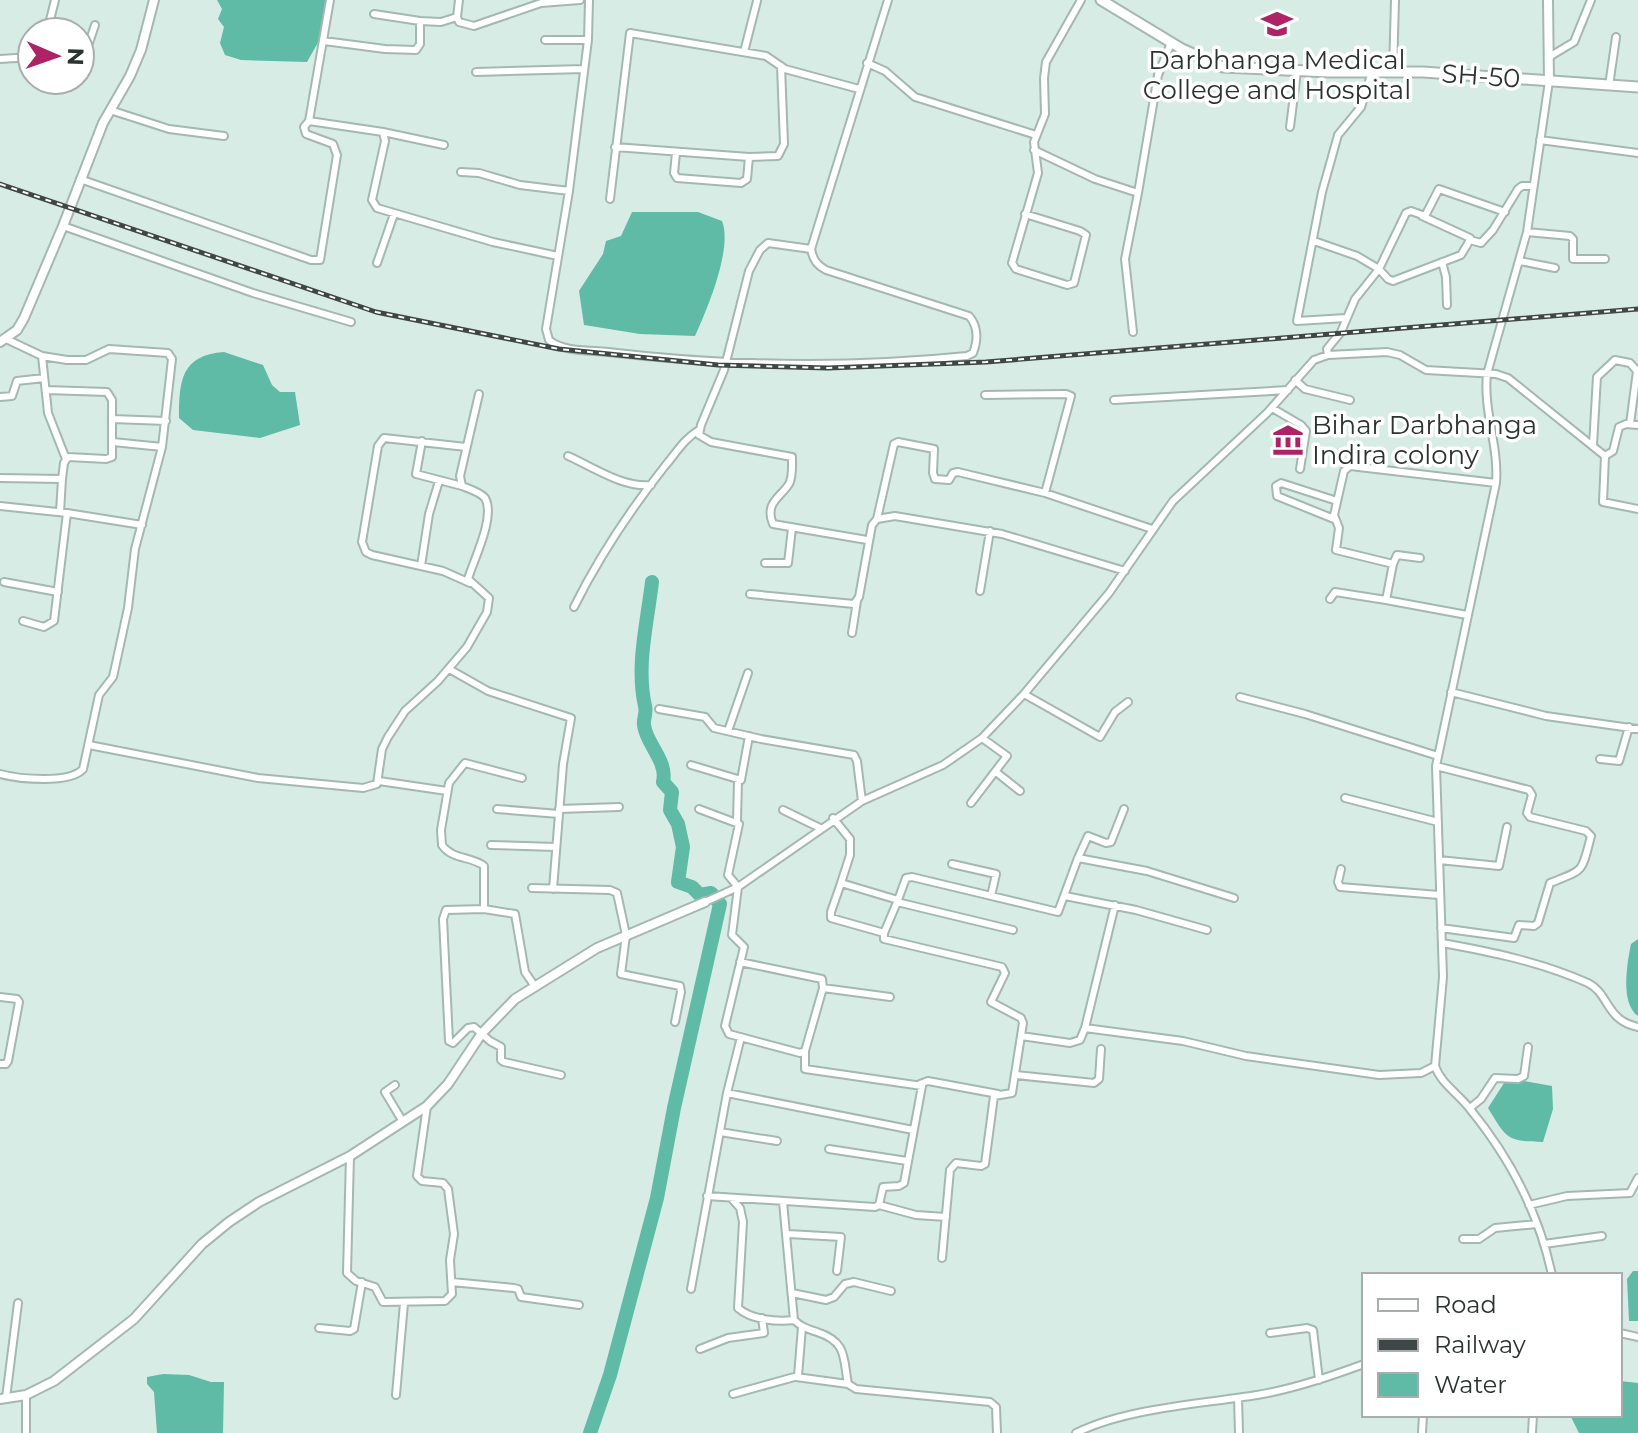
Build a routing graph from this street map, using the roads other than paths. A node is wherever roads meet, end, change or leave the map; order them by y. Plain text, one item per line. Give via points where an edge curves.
1 (154, 0) edge
2 (330, 0) edge
3 (459, 0) edge
4 (580, 0) edge
5 (589, 0) edge
6 (888, 0) edge
7 (1081, 0) edge
8 (1101, 0) edge
9 (1395, 0) edge
10 (1548, 0) edge
11 (1591, 0) edge
12 (757, 1) edge
13 (374, 14) dead end
14 (457, 17) junction
15 (420, 21) junction
16 (1616, 37) dead end
17 (545, 40) dead end
18 (588, 40) junction
19 (324, 41) junction
20 (1171, 43) junction
21 (744, 52) junction
22 (1549, 57) junction
23 (867, 63) junction
24 (781, 66) junction
25 (584, 69) junction
26 (1297, 71) junction
27 (476, 72) dead end
28 (1372, 72) junction
29 (1393, 72) junction
30 (1549, 81) junction
31 (1609, 86) junction
32 (1638, 87) edge
33 (859, 89) junction
34 (110, 110) junction
35 (309, 121) junction
36 (1290, 127) dead end
37 (383, 132) junction
38 (1036, 135) junction
39 (224, 136) dead end
40 (1540, 140) junction
41 (444, 145) dead end
42 (615, 147) junction
43 (1034, 150) junction
44 (676, 153) junction
45 (1638, 153) edge
46 (749, 157) junction
47 (461, 172) dead end
48 (80, 179) junction
49 (1533, 186) junction
50 (569, 191) junction
51 (1138, 193) junction
52 (610, 199) dead end
53 (1505, 212) junction
54 (394, 214) junction
55 (1025, 214) junction
56 (1420, 215) junction
57 (63, 226) junction
58 (1527, 232) junction
59 (1470, 238) dead end
60 (1314, 241) junction
61 (811, 249) junction
62 (558, 256) junction
63 (1605, 259) dead end
64 (1520, 261) junction
65 (1442, 262) junction
66 (377, 263) dead end
67 (1555, 268) dead end
68 (1379, 269) junction
69 (1447, 305) dead end
70 (1346, 318) junction
71 (351, 322) dead end
72 (1133, 332) dead end
73 (3, 341) edge
74 (1328, 355) junction
75 (42, 356) junction
76 (727, 360) junction
77 (1487, 374) junction
78 (44, 378) junction
79 (1295, 380) junction
80 (46, 390) junction
81 (1288, 390) junction
82 (479, 394) dead end
83 (985, 395) dead end
84 (0, 397) edge
85 (1114, 400) dead end
86 (1350, 400) dead end
87 (1272, 408) junction
88 (112, 419) junction
89 (166, 421) junction
90 (1634, 425) edge
91 (699, 430) junction
92 (422, 441) junction
93 (113, 442) junction
94 (1593, 445) junction
95 (162, 447) junction
96 (466, 447) junction
97 (568, 456) dead end
98 (1605, 456) junction
99 (66, 459) junction
100 (1300, 469) dead end
101 (0, 478) edge
102 (62, 479) junction
103 (439, 481) junction
104 (1496, 483) junction
105 (651, 485) junction
106 (462, 486) junction
107 (1045, 493) junction
108 (1337, 501) junction
109 (0, 506) edge
110 (1638, 509) edge
111 (63, 513) junction
112 (877, 519) junction
113 (1334, 519) junction
114 (142, 525) junction
115 (792, 528) junction
116 (1152, 529) junction
117 (990, 531) junction
118 (867, 540) junction
119 (1420, 558) dead end
120 (765, 563) dead end
121 (1393, 564) junction
122 (421, 566) junction
123 (1125, 571) junction
124 (4, 582) dead end
125 (470, 583) junction
126 (980, 591) dead end
127 (58, 592) junction
128 (750, 594) dead end
129 (1330, 599) dead end
130 (1386, 600) junction
131 (857, 601) junction
132 (574, 607) dead end
133 (1467, 615) junction
134 (23, 621) dead end
135 (852, 633) dead end
136 (449, 669) junction
137 (748, 673) dead end
138 (1451, 692) junction
139 (1024, 694) junction
140 (1240, 697) dead end
141 (1128, 702) dead end
142 (659, 709) dead end
143 (1629, 727) junction
144 (1638, 729) edge
145 (728, 731) junction
146 (749, 736) junction
147 (982, 738) junction
148 (89, 745) junction
149 (1438, 756) junction
150 (1600, 759) dead end
151 (691, 765) dead end
152 (1436, 766) junction
153 (996, 772) junction
154 (0, 774) edge
155 (522, 778) dead end
156 (738, 780) junction
157 (379, 781) junction
158 (447, 791) junction
159 (1020, 791) dead end
160 (1345, 798) dead end
161 (862, 801) junction
162 (971, 803) dead end
163 (619, 807) dead end
164 (497, 809) dead end
165 (699, 809) dead end
166 (1124, 809) dead end
167 (783, 810) dead end
168 (559, 811) junction
169 (833, 818) junction
170 (737, 821) junction
171 (1438, 822) junction
172 (1507, 827) dead end
173 (820, 828) junction
174 (491, 845) dead end
175 (556, 847) junction
176 (1078, 858) junction
177 (1439, 860) junction
178 (952, 864) dead end
179 (1341, 869) dead end
180 (841, 883) junction
181 (738, 887) junction
182 (532, 888) dead end
183 (553, 889) junction
184 (1439, 895) junction
185 (991, 896) junction
186 (1065, 896) junction
187 (1234, 898) dead end
188 (898, 901) junction
189 (705, 902) joint
190 (1115, 905) junction
191 (484, 909) junction
192 (1441, 928) junction
193 (1013, 930) dead end
194 (1207, 930) dead end
195 (884, 933) junction
196 (626, 935) junction
197 (1442, 943) junction
198 (740, 962) junction
199 (534, 985) junction
200 (823, 988) junction
201 (0, 997) edge
202 (890, 997) dead end
203 (675, 1022) dead end
204 (1638, 1027) edge
205 (1085, 1028) junction
206 (482, 1033) junction
207 (1021, 1036) junction
208 (741, 1037) junction
209 (1528, 1047) dead end
210 (1101, 1049) dead end
211 (805, 1051) junction
212 (0, 1064) edge
213 (1435, 1066) junction
214 (561, 1075) dead end
215 (1015, 1075) junction
216 (920, 1084) junction
217 (395, 1085) dead end
218 (727, 1093) junction
219 (998, 1094) junction
220 (427, 1106) junction
221 (1470, 1108) junction
222 (403, 1122) junction
223 (913, 1130) junction
224 (720, 1132) junction
225 (777, 1141) dead end
226 (829, 1149) dead end
227 (350, 1156) junction
228 (907, 1161) junction
229 (1638, 1178) edge
230 (707, 1196) junction
231 (732, 1199) junction
232 (783, 1202) junction
233 (879, 1205) junction
234 (1529, 1205) junction
235 (946, 1217) junction
236 (1537, 1224) junction
237 (788, 1234) junction
238 (1602, 1236) dead end
239 (1463, 1239) dead end
240 (1544, 1244) junction
241 (942, 1258) dead end
242 (837, 1271) dead end
243 (1551, 1273) edge
244 (362, 1282) junction
245 (452, 1282) junction
246 (691, 1289) dead end
247 (891, 1291) dead end
248 (792, 1293) junction
249 (18, 1303) dead end
250 (404, 1303) junction
251 (579, 1305) dead end
252 (762, 1318) junction
253 (794, 1320) junction
254 (802, 1327) junction
255 (319, 1328) dead end
256 (1270, 1333) dead end
257 (700, 1349) dead end
258 (1362, 1365) edge
259 (796, 1377) junction
260 (1319, 1380) junction
261 (848, 1384) junction
262 (733, 1394) dead end
263 (26, 1395) junction
264 (396, 1395) dead end
265 (1238, 1398) junction
266 (3, 1399) edge
267 (26, 1433) edge
268 (997, 1433) edge
269 (1076, 1433) edge
270 (1239, 1433) edge

1 - 34 street via 141,50
2 - 19 street
3 - 14 street
4 - 14 street via 541,3 474,26
5 - 18 street
6 - 23 street
7 - 38 street via 1046,62 1045,114
8 - 20 main road, SH-50
9 - 29 street
10 - 22 street
11 - 22 street via 1574,42
12 - 21 street
13 - 15 street
14 - 15 street
15 - 19 street via 416,50
16 - 31 street
17 - 18 street
18 - 25 street
19 - 35 street
20 - 26 main road, SH-50 via 1223,67
20 - 51 street via 1158,75
21 - 24 street via 766,56
21 - 42 street via 630,33
22 - 30 street
23 - 33 street
23 - 38 street via 915,97
24 - 33 street
24 - 46 street via 782,151 771,158
25 - 27 street
25 - 50 street
26 - 28 main road, SH-50
26 - 36 street
28 - 29 main road, SH-50
28 - 60 street via 1361,107 1338,135
29 - 30 main road, SH-50
30 - 31 main road, SH-50
30 - 40 street
31 - 32 main road, SH-50
33 - 61 street
34 - 39 street via 169,129
34 - 48 street
35 - 37 street
35 - 48 street via 306,134 328,141 337,155 317,261
37 - 41 street
37 - 54 street via 372,200 377,208
38 - 43 street
40 - 45 street
40 - 49 street
42 - 44 street
42 - 52 street
43 - 51 street
43 - 55 street via 1039,166
44 - 46 street
44 - 46 street via 677,178 741,183 747,179
47 - 50 street
48 - 57 street
49 - 53 street via 1522,186
49 - 58 street
50 - 62 street
51 - 72 street via 1125,259
53 - 56 street via 1439,189 1428,214
53 - 65 street via 1482,243 1470,240 1461,255
54 - 62 street
54 - 66 street
55 - 55 street via 1013,267 1074,283 1086,235
56 - 59 street
56 - 68 street via 1406,213
57 - 71 street
57 - 73 street via 24,318
58 - 63 street via 1570,236 1573,259
58 - 64 street
60 - 68 street
60 - 70 street via 1297,321
61 - 76 street via 768,243 760,250 749,271
61 - 76 street via 815,262 826,270 969,316 976,328 973,353 908,362
62 - 76 street via 546,329 554,345
64 - 67 street
64 - 77 street
65 - 68 street via 1393,281
65 - 69 street
68 - 70 street
70 - 74 street
73 - 75 street
74 - 77 street via 1394,352 1426,370
74 - 79 street via 1314,360
75 - 78 street
75 - 89 street via 86,360 109,349 170,354
76 - 91 street
77 - 94 street via 1513,381
77 - 104 street
78 - 80 street
78 - 84 street via 17,381 12,396
79 - 81 street
79 - 86 street via 1305,389
80 - 88 street via 103,390 112,400
80 - 99 street via 50,422
81 - 85 street
81 - 87 street
82 - 96 street
83 - 107 street via 1071,396
87 - 100 street via 1306,431
87 - 116 street via 1191,482
88 - 89 street
88 - 93 street
89 - 95 street
90 - 94 street via 1637,371 1630,363 1615,360 1597,377
90 - 98 street via 1619,427 1613,451
91 - 105 street
91 - 115 street via 706,441 792,457 791,480 774,500 770,520
92 - 96 street
92 - 103 street via 416,474
92 - 122 street via 381,441 362,542 372,555
93 - 95 street
93 - 99 street via 110,458
94 - 98 street
95 - 114 street
96 - 106 street
97 - 105 street via 625,482
98 - 110 street via 1603,502
99 - 102 street
101 - 102 street
102 - 111 street
103 - 106 street
103 - 122 street
104 - 108 street via 1350,466
104 - 133 street
105 - 132 street via 608,544
106 - 125 street via 481,495 487,507
107 - 112 street via 958,472 949,480 935,479 934,449 898,442
107 - 116 street
108 - 113 street
108 - 113 street via 1281,483 1276,486 1277,496
109 - 111 street
111 - 114 street
111 - 127 street
112 - 117 street via 907,517
112 - 118 street
113 - 121 street via 1339,528 1336,550
114 - 148 street via 113,677 99,695
115 - 118 street
115 - 120 street via 788,563
116 - 123 street
117 - 123 street
117 - 126 street
118 - 131 street
119 - 121 street via 1397,555
121 - 130 street
122 - 125 street
123 - 139 street
124 - 127 street
125 - 136 street via 486,594 490,606
127 - 134 street via 50,625
128 - 131 street via 849,605
129 - 130 street via 1335,592
130 - 133 street
131 - 135 street
133 - 138 street
136 - 157 street via 405,711 388,737
136 - 168 street via 488,691 571,718
137 - 145 street
138 - 143 street via 1546,716
138 - 149 street
139 - 141 street via 1100,737
139 - 147 street
140 - 149 street
142 - 145 street via 705,717 711,727
143 - 144 street
143 - 150 street via 1619,761
145 - 146 street
146 - 156 street
146 - 161 street via 854,755
147 - 153 street via 1007,756
147 - 161 street via 943,765
148 - 154 street via 82,771 76,774 27,779
148 - 157 street via 258,778 363,788
149 - 152 street
151 - 156 street
152 - 171 street
152 - 192 street via 1529,790 1530,817 1591,836 1581,868 1550,883 1534,926 1519,925 1514,938
153 - 159 street
153 - 162 street
155 - 158 street via 465,763
156 - 170 street
157 - 158 street
158 - 191 street via 442,845 453,855 484,866
160 - 171 street
161 - 169 street
163 - 168 street
164 - 168 street
165 - 170 street
166 - 176 street via 1111,842 1088,836
167 - 173 street
168 - 175 street
169 - 173 street
169 - 180 street via 850,839
170 - 181 street via 728,875
171 - 177 street
172 - 177 street via 1499,866
173 - 181 street
174 - 175 street
175 - 183 street
176 - 186 street
176 - 187 street via 1147,871
177 - 184 street
178 - 185 street via 996,874
179 - 184 street via 1340,887
180 - 188 street
180 - 195 street via 831,918
181 - 189 street
181 - 198 street via 732,935 744,944
182 - 183 street
183 - 196 street via 614,891
184 - 192 street
185 - 186 street via 1056,912
185 - 188 street via 909,877
186 - 190 street
188 - 193 street
188 - 195 street
189 - 196 street
190 - 194 street
190 - 205 street
191 - 199 street via 515,914 525,972
191 - 206 street via 450,908 443,913 448,1039 453,1043 470,1027
192 - 197 street
195 - 207 street via 887,941 1002,967 1005,973 991,1002 1021,1018
196 - 199 street
196 - 203 street via 621,974 680,986
197 - 204 street via 1522,959 1589,984 1615,1016
197 - 213 street
198 - 200 street via 818,977
198 - 208 street via 725,1026 729,1034
199 - 206 street
200 - 202 street
200 - 211 street
201 - 212 street via 19,1002 8,1061
205 - 207 street via 1074,1043
205 - 213 street via 1379,1075 1421,1073
206 - 214 street via 501,1047 504,1062
206 - 220 street
207 - 215 street
208 - 211 street
208 - 218 street
209 - 221 street via 1524,1076 1495,1078
210 - 215 street via 1099,1079 1094,1083
211 - 216 street via 806,1070
213 - 221 street
215 - 219 street via 1011,1094
216 - 219 street
216 - 223 street
217 - 222 street via 385,1092
218 - 223 street
218 - 224 street
219 - 235 street via 985,1164 951,1166
220 - 222 street
220 - 245 street via 417,1176 448,1189 454,1234
221 - 234 street via 1503,1153
222 - 227 street
223 - 228 street
224 - 225 street
224 - 230 street
226 - 228 street
227 - 244 street via 346,1266 350,1277
227 - 263 street via 229,1222 134,1319 54,1381
228 - 233 street via 904,1183 883,1187
229 - 234 street via 1630,1193 1567,1196
230 - 231 street
230 - 246 street
231 - 232 street
231 - 252 street via 743,1222 736,1304 744,1314
232 - 233 street
232 - 237 street
233 - 235 street
234 - 236 street
235 - 241 street
236 - 239 street via 1495,1228 1479,1239
236 - 240 street
237 - 242 street via 841,1237
237 - 248 street
238 - 240 street
240 - 243 street
244 - 250 street via 375,1287 383,1302
244 - 255 street via 354,1329
245 - 250 street via 452,1294 445,1301
245 - 251 street via 514,1288 521,1297
247 - 248 street via 854,1282 826,1300
248 - 253 street
249 - 266 street
250 - 264 street
252 - 253 street
252 - 257 street via 764,1333
253 - 254 street
254 - 259 street
254 - 261 street via 826,1335 840,1347
256 - 260 street via 1313,1330
258 - 260 street
259 - 261 street
259 - 262 street
260 - 265 street
261 - 268 street via 990,1402 996,1407
263 - 266 street
263 - 267 street
265 - 269 street via 1131,1415
265 - 270 street

